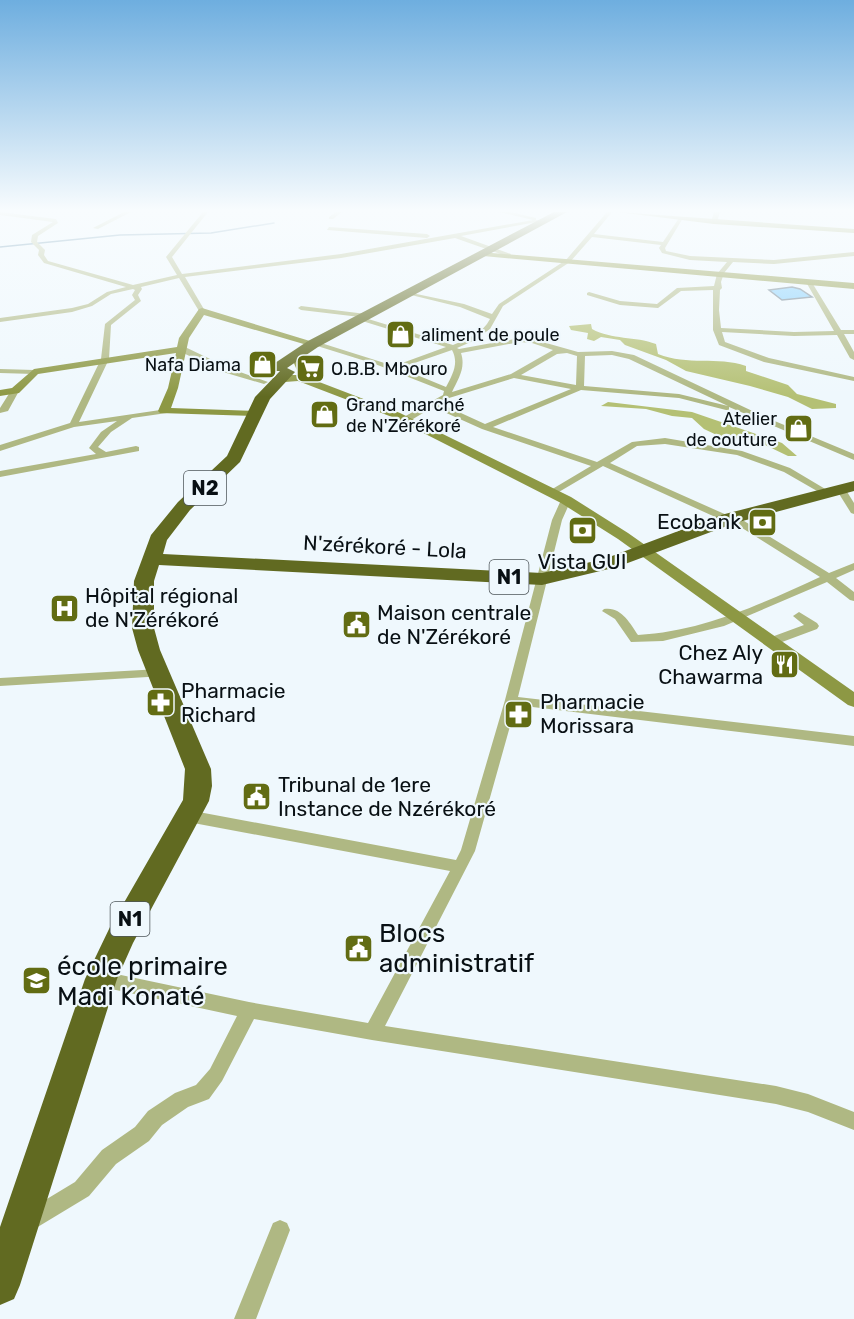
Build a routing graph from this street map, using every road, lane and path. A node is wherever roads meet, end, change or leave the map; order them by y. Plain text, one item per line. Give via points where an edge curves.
1 (89, 274) edge
2 (201, 274) edge
3 (451, 274) edge
4 (549, 274) edge
5 (703, 274) edge
6 (719, 275) junction
7 (181, 276) junction
8 (809, 282) junction
9 (135, 286) junction
10 (854, 286) edge
11 (719, 288) junction
12 (411, 294) junction
13 (590, 294) dead end
14 (301, 308) dead end
15 (202, 311) junction
16 (492, 317) junction
17 (364, 318) junction
18 (0, 320) edge
19 (717, 330) junction
20 (854, 332) edge
21 (840, 333) junction
22 (315, 344) junction
23 (455, 349) junction
24 (182, 350) junction
25 (561, 351) junction
26 (579, 354) junction
27 (854, 358) edge
28 (105, 359) junction
29 (394, 368) junction
30 (0, 371) edge
31 (34, 372) junction
32 (281, 372) junction
33 (514, 376) junction
34 (854, 379) edge
35 (311, 382) junction
36 (580, 388) junction
37 (15, 391) junction
38 (0, 393) edge
39 (447, 393) junction
40 (434, 404) junction
41 (0, 411) edge
42 (164, 411) junction
43 (254, 413) junction
44 (138, 414) junction
45 (762, 419) junction
46 (405, 420) junction
47 (73, 425) junction
48 (485, 427) junction
49 (93, 448) junction
50 (136, 449) dead end
51 (1, 450) edge
52 (105, 455) junction
53 (854, 457) edge
54 (599, 463) junction
55 (58, 464) junction
56 (0, 474) edge
57 (841, 489) edge
58 (552, 493) junction
59 (566, 500) junction
60 (854, 511) edge
61 (730, 518) junction
62 (643, 551) junction
63 (151, 559) junction
64 (854, 566) edge
65 (828, 577) junction
66 (542, 579) junction
67 (854, 598) edge
68 (608, 610) dead end
69 (799, 616) dead end
70 (734, 617) junction
71 (770, 642) junction
72 (160, 673) junction
73 (0, 682) edge
74 (511, 700) junction
75 (854, 701) edge
76 (854, 741) edge
77 (188, 816) junction
78 (461, 867) junction
79 (101, 979) junction
80 (249, 1010) junction
81 (372, 1032) junction
82 (854, 1121) edge
83 (17, 1228) junction
84 (280, 1230) dead end
85 (0, 1286) edge
86 (245, 1319) edge

1 - 9 street
2 - 7 street
3 - 12 highway, N2
4 - 16 street via 501,305
5 - 6 street
6 - 8 street
6 - 11 street
7 - 9 street
7 - 15 street
8 - 10 street
8 - 21 street
9 - 18 street via 72,310
9 - 28 street via 139,300 108,324
11 - 13 street via 679,289 658,306 620,303
11 - 19 street
12 - 16 street via 462,305
12 - 17 highway, N2
14 - 17 street
15 - 22 street
15 - 24 street via 184,338
16 - 23 street via 486,331
17 - 22 highway, N2
17 - 23 street
19 - 21 street
19 - 34 street via 722,343 746,354
20 - 21 street
21 - 27 street
22 - 29 street
22 - 32 highway, N2
22 - 32 highway, N2
23 - 25 street via 521,339
23 - 29 street
23 - 39 street via 461,361
24 - 28 street
24 - 32 street via 226,370
24 - 42 street
25 - 26 street
25 - 33 street
26 - 36 street
26 - 45 street via 631,357
28 - 31 street
28 - 47 street
29 - 39 street
30 - 31 street
31 - 37 street
32 - 35 street
32 - 35 street via 301,371
32 - 43 highway, N2
33 - 36 street
33 - 39 street
35 - 46 street
36 - 45 street via 679,396
36 - 48 street
37 - 38 street
37 - 41 street
39 - 40 street
40 - 46 street
40 - 48 street
42 - 43 street
42 - 44 street
43 - 63 highway, N2 via 234,458 184,506 158,539
44 - 47 street
44 - 49 street via 111,428
45 - 53 street
46 - 58 street
47 - 51 street
48 - 54 street
49 - 52 street
49 - 55 street
50 - 52 street
52 - 55 street
54 - 57 street via 635,444 688,443 739,453
54 - 58 street
54 - 61 street
55 - 56 street
57 - 60 street
57 - 61 highway, N'zérékoré - Lola / N1
58 - 59 street
59 - 62 street
59 - 66 street
61 - 62 highway, N'zérékoré - Lola / N1
61 - 65 street
62 - 66 highway, N'zérékoré - Lola / N1 via 580,572
62 - 70 street
63 - 66 highway, N'zérékoré - Lola / N1
63 - 72 highway, N1 via 144,581 143,628
64 - 65 street
65 - 67 street
65 - 70 street
66 - 74 street
68 - 70 street via 619,617 635,639 686,633
69 - 71 street via 813,626
70 - 71 street
71 - 75 street
72 - 73 street
72 - 77 highway, N1 via 198,769 199,786
74 - 76 street
74 - 78 street
77 - 78 street
77 - 79 highway, N1
78 - 81 street
79 - 80 street
79 - 83 highway, N1
80 - 81 street
80 - 83 street via 216,1075 202,1092 155,1118 142,1134 109,1157 82,1189
81 - 82 street via 776,1095
83 - 85 highway, N1
84 - 86 street

